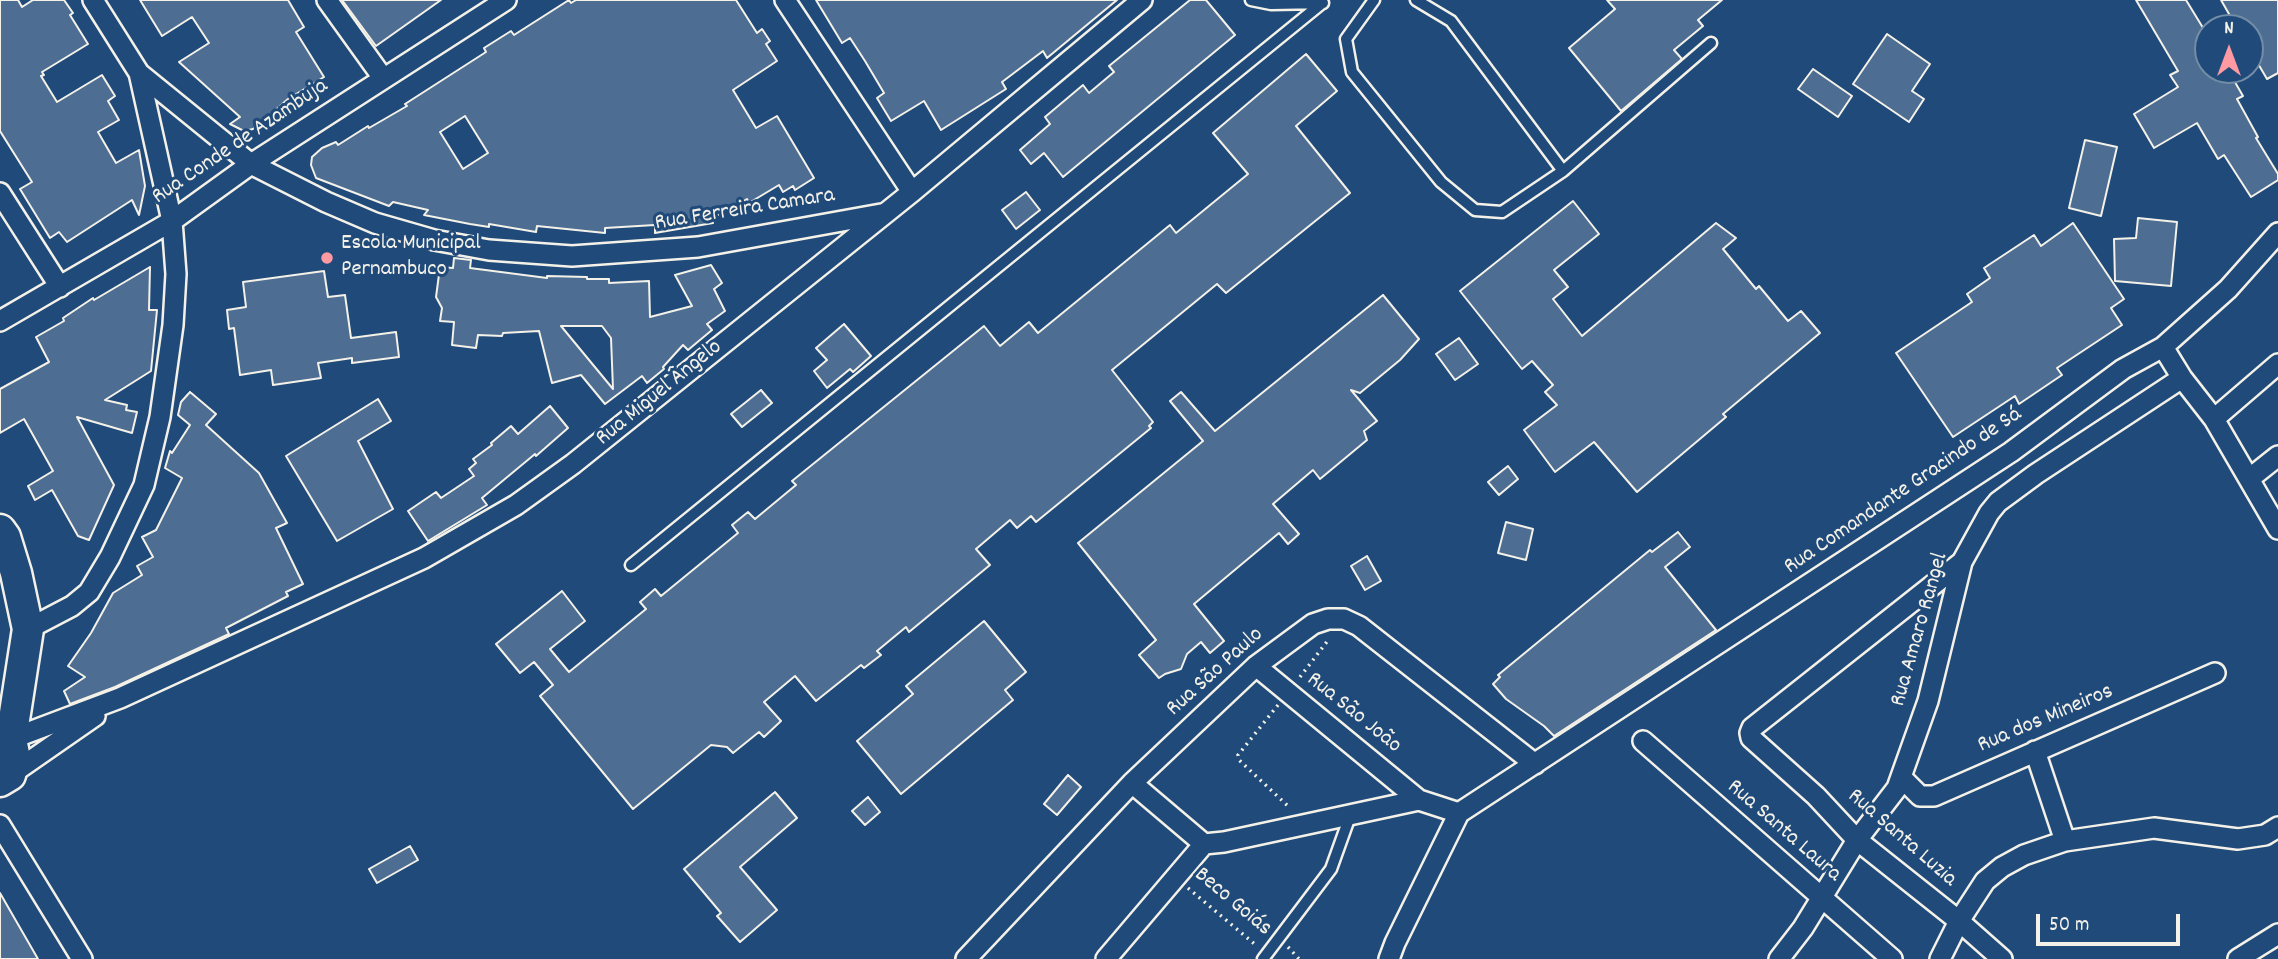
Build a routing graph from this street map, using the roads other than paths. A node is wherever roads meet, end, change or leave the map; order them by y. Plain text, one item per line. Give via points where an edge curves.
1 (93, 0) edge
2 (327, 0) edge
3 (506, 0) edge
4 (785, 0) edge
5 (1142, 0) edge
6 (1251, 0) edge
7 (1373, 0) edge
8 (1416, 0) edge
9 (1323, 2) edge
10 (1711, 43) dead end
11 (139, 73) junction
12 (383, 78) junction
13 (251, 164) junction
14 (1563, 171) junction
15 (912, 192) junction
16 (0, 193) edge
17 (886, 213) junction
18 (172, 221) junction
19 (2278, 233) edge
20 (60, 287) junction
21 (0, 321) edge
22 (2163, 346) junction
23 (2278, 364) edge
24 (2182, 378) junction
25 (2214, 419) junction
26 (2278, 456) edge
27 (2249, 479) junction
28 (2278, 529) edge
29 (0, 530) edge
30 (1962, 562) junction
31 (631, 565) dead end
32 (28, 629) junction
33 (1256, 666) junction
34 (2216, 673) dead end
35 (120, 698) junction
36 (1643, 741) dead end
37 (6, 743) edge
38 (2035, 751) junction
39 (1535, 764) junction
40 (5, 778) edge
41 (1902, 778) junction
42 (1132, 783) junction
43 (1419, 800) junction
44 (1459, 813) junction
45 (1350, 816) junction
46 (0, 825) edge
47 (2278, 827) edge
48 (1857, 840) junction
49 (2065, 841) junction
50 (1204, 844) junction
51 (1822, 898) junction
52 (1959, 921) junction
53 (2278, 934) edge
54 (1265, 957) edge
55 (82, 959) edge
56 (966, 959) edge
57 (1106, 959) edge
58 (1390, 959) edge
59 (1779, 959) edge
60 (1892, 959) edge
61 (1940, 959) edge
62 (2002, 959) edge
63 (2238, 959) edge

1 - 11 street
2 - 12 street
3 - 12 street, Rua Conde de Azambuja
4 - 15 street
5 - 15 street, Rua Miguel Ângelo
6 - 9 lane
7 - 14 lane via 1346,39 1352,72 1441,182 1475,211 1502,212
8 - 14 lane via 1451,21
9 - 31 lane
10 - 14 lane
11 - 13 street, Rua Ferreira Camara
11 - 18 street
12 - 13 street, Rua Conde de Azambuja
13 - 17 street, Rua Ferreira Camara via 375,223 489,250 572,256 698,247
13 - 18 street, Rua Conde de Azambuja
15 - 17 street, Rua Miguel Ângelo
16 - 20 street
17 - 35 street, Rua Miguel Ângelo via 516,505 424,558
18 - 20 street, Rua Conde de Azambuja
18 - 32 street via 173,325 160,417 144,485 89,592
19 - 22 street, Rua Comandante Gracindo de Sá via 2228,289
20 - 21 street, Rua Conde de Azambuja
22 - 24 street
22 - 39 street, Rua Comandante Gracindo de Sá via 2123,369 2011,452
23 - 25 street
24 - 25 street
24 - 30 street, Rua Amaro Rangel via 1998,502
25 - 27 street
26 - 27 street
27 - 28 street
29 - 32 main road via 16,573
30 - 41 street, Rua Amaro Rangel via 1928,701
30 - 48 street, Rua Santa Luzia via 1752,728 1751,738
32 - 37 main road
33 - 39 street, Rua São Paulo via 1313,624 1328,618 1344,619
33 - 42 street, Rua São Paulo
33 - 43 street, Rua São João
34 - 38 street, Rua dos Mineiros
35 - 37 street, Rua Miguel Ângelo
35 - 40 street, Rua Miguel Ângelo
36 - 51 street, Rua Santa Laura
37 - 40 main road via 13,761
38 - 41 street, Rua dos Mineiros via 1928,797 1920,796
38 - 49 street
39 - 44 street, Rua Comandante Gracindo de Sá
41 - 48 street, Rua Amaro Rangel
42 - 50 street
42 - 56 street, Rua São Paulo
43 - 44 street
43 - 45 street
44 - 58 street
45 - 50 street
45 - 54 lane via 1331,869
46 - 55 street
47 - 49 street via 2265,835 2238,839 2154,828
48 - 51 street, Rua Amaro Rangel
48 - 52 street, Rua Santa Luzia
49 - 52 street via 2002,867 1985,881
50 - 57 street
51 - 59 street, Rua Amaro Rangel
51 - 60 street, Rua Santa Laura
52 - 61 street
52 - 62 street, Rua Santa Luzia
53 - 63 street

